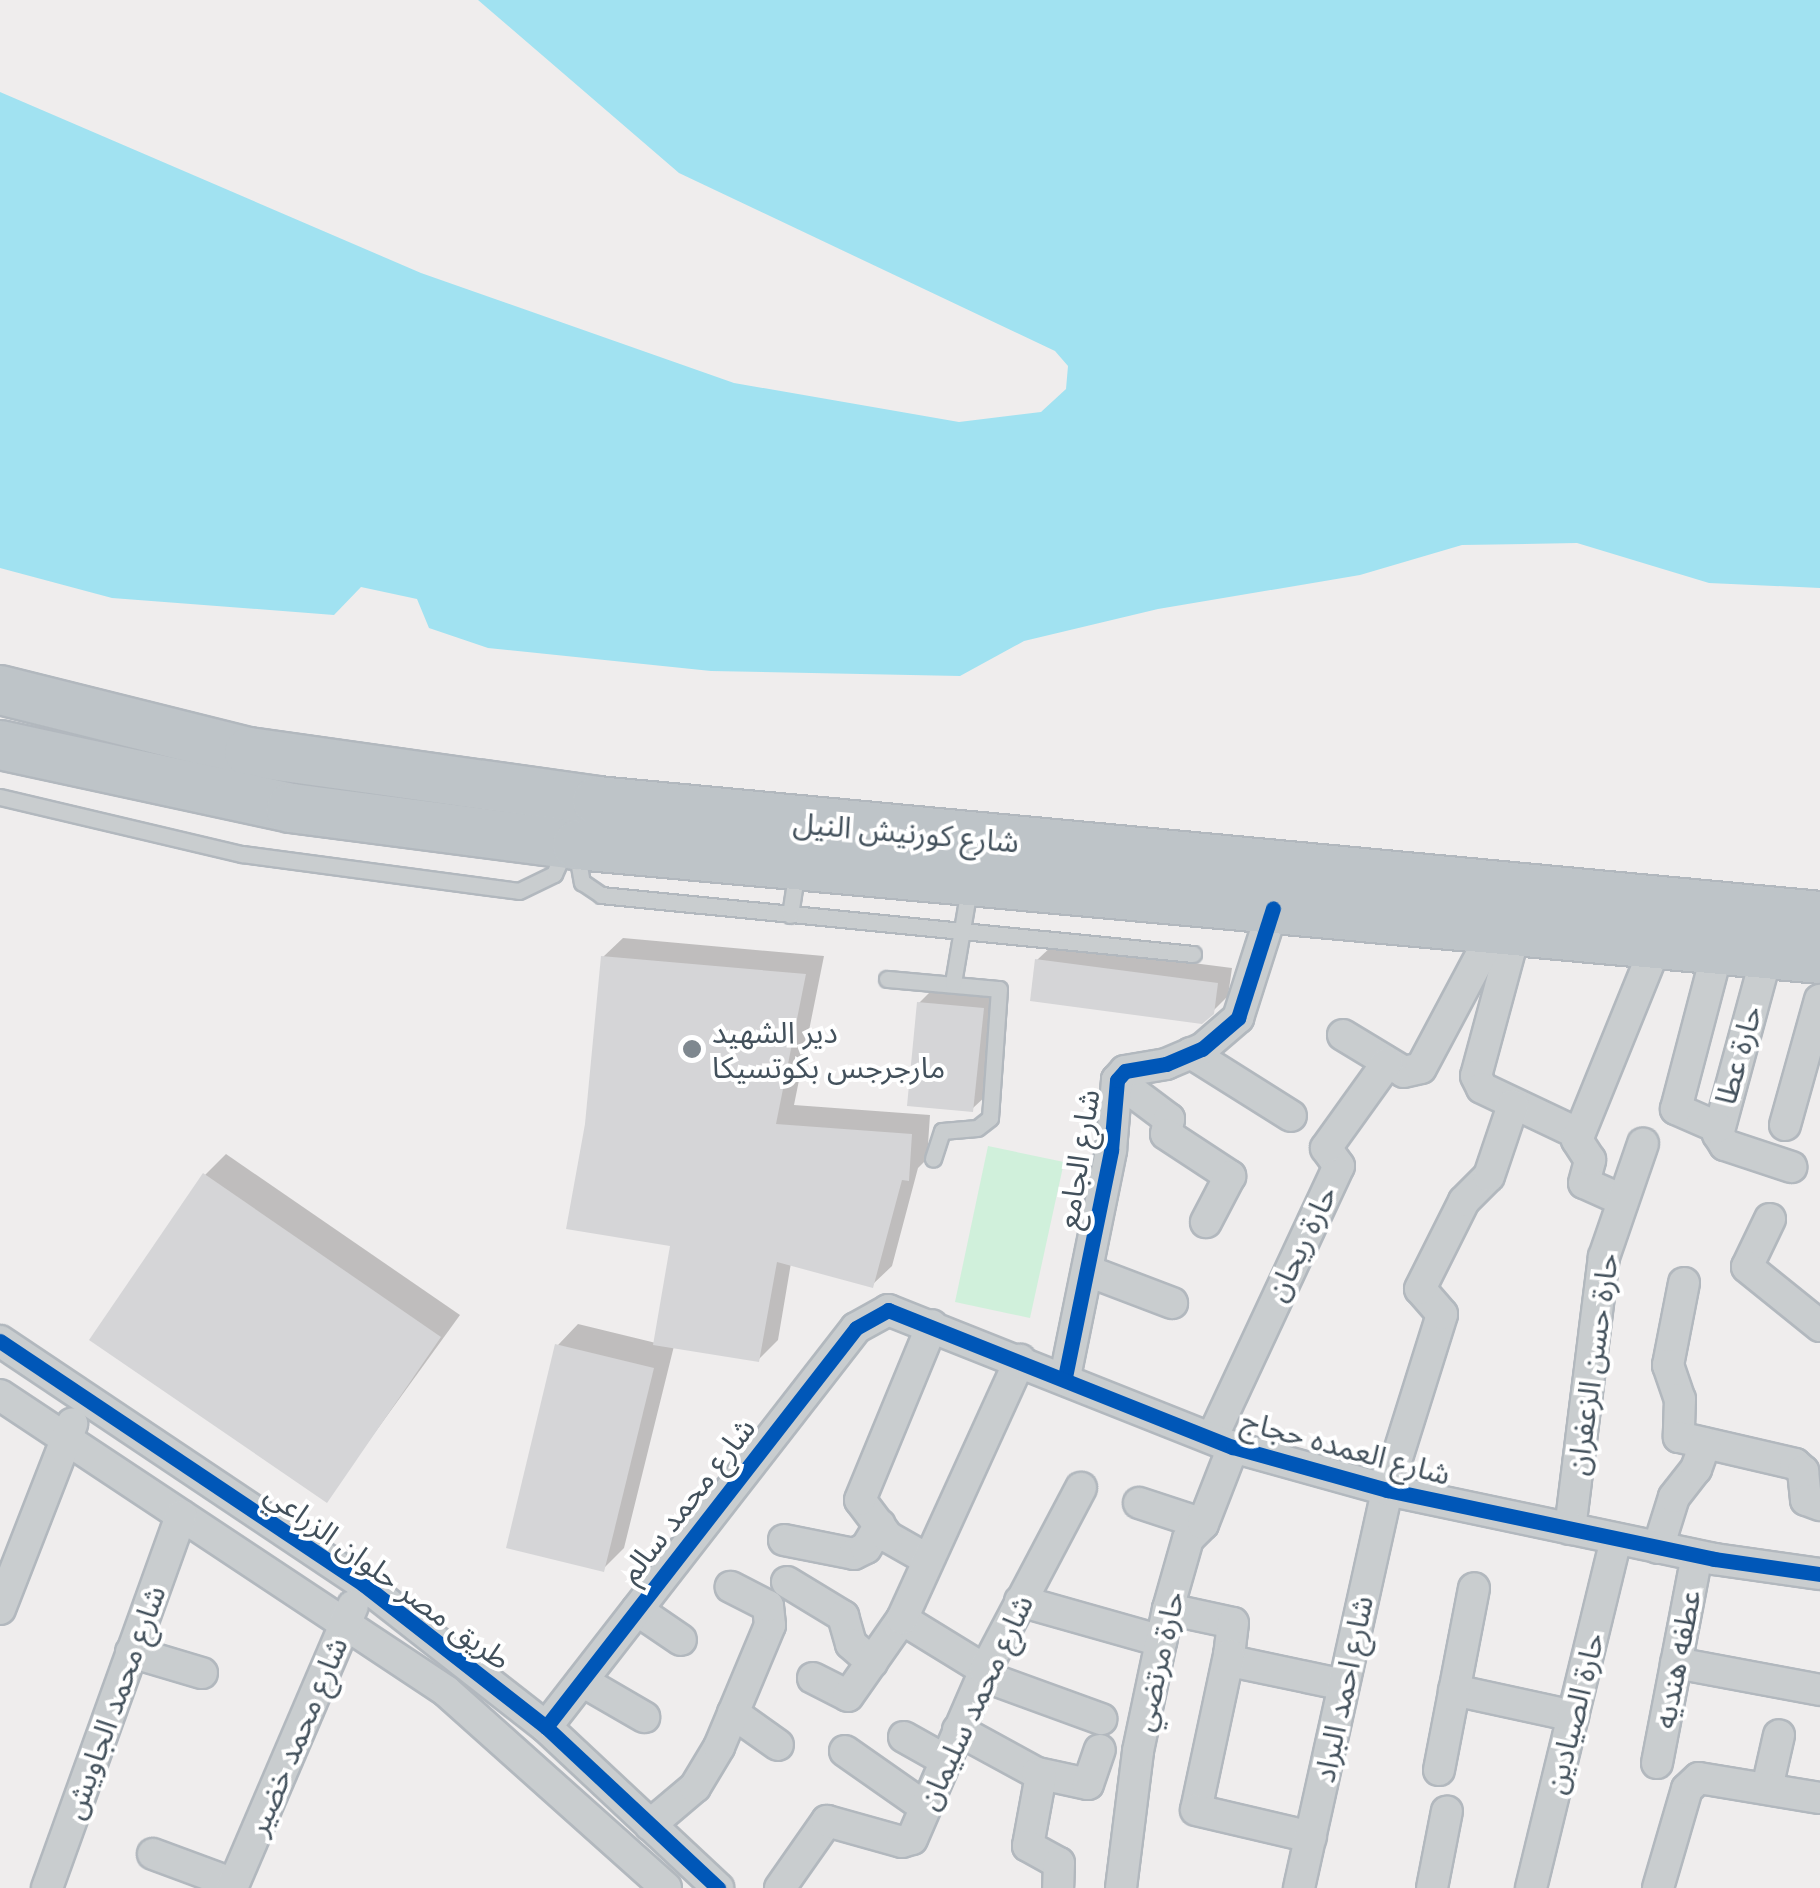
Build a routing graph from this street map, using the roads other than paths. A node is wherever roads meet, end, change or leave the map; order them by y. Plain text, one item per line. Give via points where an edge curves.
1 (0, 690) edge
2 (0, 745) edge
3 (0, 797) edge
4 (571, 844) junction
5 (798, 867) junction
6 (966, 905) junction
7 (1273, 908) junction
8 (790, 915) junction
9 (1820, 916) edge
10 (1506, 928) junction
11 (1656, 944) junction
12 (1718, 950) junction
13 (1193, 954) dead end
14 (1767, 954) junction
15 (1820, 959) edge
16 (887, 980) dead end
17 (953, 982) junction
18 (1820, 1000) edge
19 (1343, 1035) dead end
20 (1192, 1054) junction
21 (1386, 1063) junction
22 (1118, 1080) junction
23 (1513, 1105) junction
24 (1291, 1116) dead end
25 (1786, 1125) dead end
26 (1718, 1127) junction
27 (1580, 1134) junction
28 (1643, 1144) dead end
29 (933, 1159) dead end
30 (1791, 1167) dead end
31 (1620, 1199) junction
32 (1770, 1219) dead end
33 (1206, 1222) dead end
34 (1088, 1270) junction
35 (1684, 1283) dead end
36 (1172, 1303) dead end
37 (876, 1312) joint
38 (932, 1325) junction
39 (1820, 1326) edge
40 (0, 1341) edge
41 (1020, 1360) junction
42 (1065, 1378) junction
43 (0, 1395) edge
44 (83, 1398) junction
45 (66, 1439) junction
46 (1222, 1442) junction
47 (1705, 1444) junction
48 (1081, 1488) dead end
49 (1387, 1490) junction
50 (1139, 1503) dead end
51 (1820, 1505) edge
52 (181, 1515) junction
53 (1203, 1524) junction
54 (880, 1525) junction
55 (1570, 1529) junction
56 (1616, 1539) junction
57 (784, 1540) dead end
58 (1658, 1548) junction
59 (1697, 1556) junction
60 (924, 1558) junction
61 (1820, 1574) edge
62 (787, 1582) dead end
63 (362, 1584) junction
64 (731, 1587) dead end
65 (1474, 1588) dead end
66 (1020, 1600) junction
67 (0, 1609) edge
68 (1168, 1609) junction
69 (637, 1610) junction
70 (902, 1620) junction
71 (345, 1624) junction
72 (681, 1640) dead end
73 (1161, 1640) junction
74 (131, 1652) junction
75 (1229, 1655) junction
76 (872, 1662) junction
77 (1676, 1663) junction
78 (202, 1672) dead end
79 (984, 1673) junction
80 (813, 1678) dead end
81 (582, 1680) junction
82 (1344, 1685) junction
83 (1454, 1690) junction
84 (1820, 1690) edge
85 (733, 1713) junction
86 (1573, 1716) junction
87 (644, 1717) dead end
88 (1102, 1718) dead end
89 (546, 1727) junction
90 (958, 1730) junction
91 (1779, 1735) dead end
92 (904, 1737) dead end
93 (778, 1745) dead end
94 (845, 1750) dead end
95 (1100, 1750) dead end
96 (945, 1760) junction
97 (1657, 1763) dead end
98 (1439, 1770) dead end
99 (1042, 1775) junction
100 (1767, 1788) junction
101 (1820, 1798) edge
102 (926, 1806) junction
103 (1447, 1811) dead end
104 (650, 1825) junction
105 (1311, 1837) junction
106 (152, 1854) dead end
107 (233, 1886) edge
108 (50, 1887) edge
109 (666, 1888) edge
110 (718, 1888) edge
111 (780, 1888) edge
112 (1058, 1888) edge
113 (1121, 1888) edge
114 (1300, 1888) edge
115 (1432, 1888) edge
116 (1531, 1888) edge
117 (1658, 1888) edge

1 - 9 highway, شارع كورنيش النيل via 250,752 597,801
2 - 4 highway, شارع كورنيش النيل via 291,808
3 - 4 lane via 242,854 519,891 554,874
4 - 5 highway, شارع كورنيش النيل
4 - 8 lane via 577,871 601,896
5 - 6 highway, شارع كورنيش النيل
5 - 8 lane
6 - 7 highway, شارع كورنيش النيل
6 - 8 lane
6 - 13 lane
6 - 17 lane
7 - 10 highway, شارع كورنيش النيل
7 - 20 street, شارع الجامع via 1238,1018
10 - 11 highway, شارع كورنيش النيل
10 - 21 street via 1422,1068 1404,1072
10 - 23 street via 1475,1069 1482,1088
11 - 12 highway, شارع كورنيش النيل
11 - 27 street
12 - 14 highway, شارع كورنيش النيل
12 - 26 street via 1676,1109
14 - 15 highway, شارع كورنيش النيل
14 - 26 street, حارة عطا
16 - 17 lane
17 - 29 lane via 999,989 994,1109 977,1128 942,1131
18 - 25 street
19 - 21 street
20 - 22 street, شارع الجامع via 1125,1071
20 - 24 street
21 - 46 street, حارة ريحان via 1326,1148 1339,1166
22 - 33 street via 1169,1119 1166,1134 1230,1176
22 - 34 street, شارع الجامع
23 - 27 street
23 - 49 street, شارع احمد البراد via 1489,1176 1464,1200 1420,1289 1415,1307 1442,1314
26 - 30 street, حارة عطا via 1725,1146
27 - 31 street via 1576,1146 1590,1160 1584,1183
28 - 31 street, حارة حسن الزعفران
31 - 55 street, حارة حسن الزعفران via 1604,1257
32 - 39 street via 1747,1266
34 - 36 street
34 - 42 street, شارع الجامع
35 - 47 street via 1668,1365 1680,1399 1677,1433
37 - 38 street, شارع العمده حجاج
37 - 69 street, شارع محمد سالم via 856,1328
38 - 41 street, شارع العمده حجاج
38 - 54 street via 861,1497
40 - 44 street, طريق مصر حلوان الزراعي
41 - 42 street, شارع العمده حجاج
41 - 60 street
42 - 46 street, شارع العمده حجاج
43 - 45 street, طريق مصر حلوان الزراعي
44 - 45 street
44 - 63 street, طريق مصر حلوان الزراعي
45 - 52 street, طريق مصر حلوان الزراعي
45 - 67 street
46 - 49 street, شارع العمده حجاج
46 - 53 street, حارة مرتضي
47 - 51 street via 1795,1464 1806,1500
47 - 58 street via 1674,1497
48 - 66 street, شارع محمد سليمان
49 - 55 street, شارع العمده حجاج
49 - 82 street, شارع احمد البراد
50 - 53 street
52 - 71 street, طريق مصر حلوان الزراعي
52 - 74 street, شارع محمد الجاويش
53 - 68 street, حارة مرتضي via 1188,1539
54 - 57 street via 854,1554
54 - 60 street via 892,1541
55 - 56 street, شارع العمده حجاج
56 - 58 street, شارع العمده حجاج
56 - 86 street, حارة الصيادين
58 - 59 street, شارع العمده حجاج
59 - 61 street, شارع العمده حجاج
59 - 77 street, عطفه هنديه
60 - 70 street
62 - 76 street via 843,1616 851,1644
63 - 71 street, شارع محمد خضير
63 - 89 street, طريق مصر حلوان الزراعي
64 - 85 street via 762,1601 771,1615
65 - 83 street
66 - 73 street
66 - 79 street, شارع محمد سليمان
68 - 73 street, حارة مرتضي
68 - 75 street via 1233,1623
69 - 72 street
69 - 81 street, شارع محمد سالم
70 - 76 street
70 - 79 street
71 - 107 street, شارع محمد خضير
71 - 109 street, طريق مصر حلوان الزراعي via 493,1728
73 - 113 street, حارة مرتضي
74 - 78 street
74 - 108 street, شارع محمد الجاويش
75 - 82 street via 1238,1663
75 - 105 street via 1196,1810
76 - 80 street via 848,1696
77 - 84 street
77 - 97 street, عطفه هنديه
79 - 88 street
79 - 90 street, شارع محمد سليمان
81 - 87 street
81 - 89 street, شارع محمد سالم
82 - 105 street, شارع احمد البراد
83 - 86 street
83 - 98 street
85 - 93 street
85 - 104 street via 695,1787
86 - 116 street, حارة الصيادين
89 - 104 street, طريق مصر حلوان الزراعي
90 - 96 street, شارع محمد سليمان
90 - 99 street
91 - 100 street
92 - 96 street
94 - 102 street
95 - 99 street via 1089,1784
96 - 102 street, شارع محمد سليمان
99 - 112 street via 1028,1846 1060,1863
100 - 101 street
100 - 117 street via 1707,1777 1687,1789
102 - 111 street, شارع محمد سليمان via 906,1842 828,1821
103 - 115 street
104 - 110 street, طريق مصر حلوان الزراعي
105 - 114 street, شارع احمد البراد
106 - 107 street

